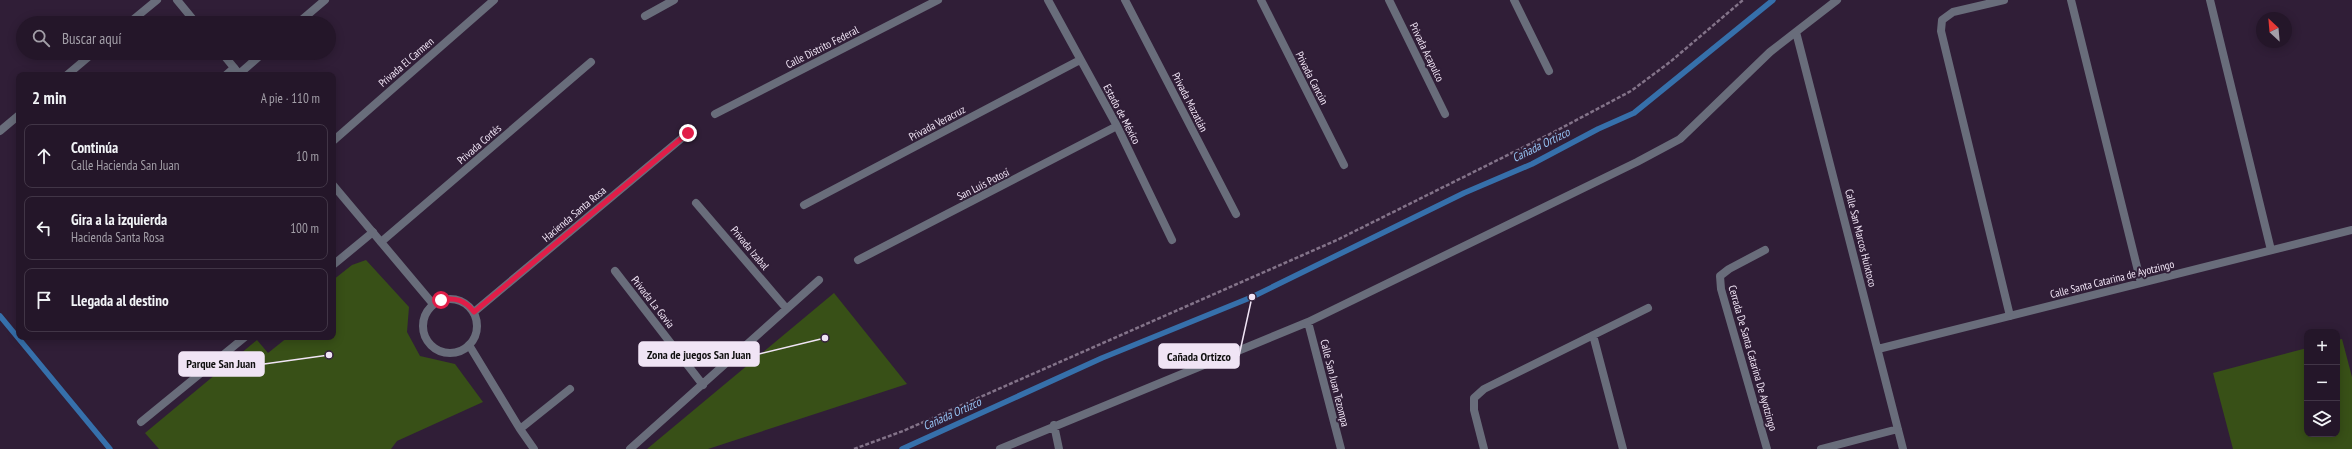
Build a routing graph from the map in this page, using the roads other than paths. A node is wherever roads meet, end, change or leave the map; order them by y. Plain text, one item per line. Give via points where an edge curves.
1 (157, 0) edge
2 (177, 0) edge
3 (325, 0) edge
4 (494, 0) edge
5 (674, 0) edge
6 (938, 0) edge
7 (1048, 0) edge
8 (1125, 0) edge
9 (1261, 0) edge
10 (1389, 0) edge
11 (1514, 0) edge
12 (1837, 0) edge
13 (2004, 0) edge
14 (2071, 0) edge
15 (2210, 0) edge
16 (138, 16) edge
17 (190, 16) edge
18 (306, 16) edge
19 (645, 16) dead end
20 (1796, 32) junction
21 (85, 60) edge
22 (228, 60) edge
23 (254, 60) edge
24 (1080, 60) junction
25 (591, 62) dead end
26 (1549, 71) dead end
27 (71, 72) edge
28 (238, 72) edge
29 (715, 114) dead end
30 (1445, 114) dead end
31 (16, 117) edge
32 (1117, 126) junction
33 (0, 130) edge
34 (688, 133) dead end
35 (336, 138) edge
36 (1344, 165) dead end
37 (336, 189) edge
38 (696, 203) dead end
39 (804, 205) dead end
40 (1236, 214) dead end
41 (2352, 230) edge
42 (373, 232) junction
43 (1172, 240) dead end
44 (381, 242) junction
45 (1765, 250) dead end
46 (2271, 250) junction
47 (858, 260) dead end
48 (336, 263) edge
49 (615, 271) dead end
50 (819, 280) dead end
51 (2141, 283) junction
52 (433, 304) junction
53 (786, 308) junction
54 (1648, 308) dead end
55 (474, 312) junction
56 (2010, 316) junction
57 (1308, 322) junction
58 (1593, 335) junction
59 (241, 340) edge
60 (470, 345) junction
61 (1878, 349) junction
62 (704, 385) junction
63 (570, 389) dead end
64 (141, 422) dead end
65 (1054, 425) junction
66 (520, 429) junction
67 (1898, 429) junction
68 (534, 449) edge
69 (630, 449) edge
70 (1000, 449) edge
71 (1059, 449) edge
72 (1341, 449) edge
73 (1484, 449) edge
74 (1623, 449) edge
75 (1767, 449) edge
76 (1821, 449) edge
77 (1903, 449) edge

1 - 16 street
2 - 17 street
3 - 18 street
4 - 35 street, Privada El Carmen
5 - 19 street
6 - 29 street, Calle Distrito Federal
7 - 24 street, Estado de México
8 - 40 street, Privada Mazatlán
9 - 36 street, Privada Cancún
10 - 30 street, Privada Acapulco
11 - 26 street
12 - 20 street
13 - 56 street via 1953,12 1942,20 1940,31
14 - 51 street
15 - 46 street
20 - 57 street via 1770,52 1680,138 1637,162
20 - 61 street, Calle San Marcos Huixtoco
21 - 27 street
22 - 28 street
23 - 28 street
24 - 32 street, Estado de México
24 - 39 street, Privada Veracruz
25 - 44 street, Privada Cortés
31 - 33 street
32 - 43 street, Estado de México
32 - 47 street, San Luis Potosí
34 - 55 street, Hacienda Santa Rosa
37 - 42 street
38 - 53 street, Privada Izabal
41 - 46 street, Calle Santa Catarina de Ayotzingo
42 - 44 street
42 - 48 street
44 - 52 street
45 - 75 street, Cerrada De Santa Catarina De Ayotzingo via 1720,276 1721,289
46 - 51 street, Calle Santa Catarina de Ayotzingo
49 - 62 street, Privada La Gavia
50 - 53 street
51 - 56 street, Calle Santa Catarina de Ayotzingo
52 - 55 street via 449,298 458,299 470,306
52 - 60 street via 427,310 422,326 429,343 444,353 453,353
53 - 62 street
54 - 58 street
55 - 60 street via 477,329
56 - 61 street, Calle Santa Catarina de Ayotzingo
57 - 65 street
57 - 72 street, Calle San Juan Tezompa
58 - 73 street via 1484,389 1474,398 1474,410
58 - 74 street
59 - 64 street
60 - 66 street
61 - 67 street, Calle San Marcos Huixtoco
62 - 69 street
63 - 66 street
65 - 70 street
65 - 71 street
66 - 68 street
67 - 76 street
67 - 77 street, Calle San Marcos Huixtoco

